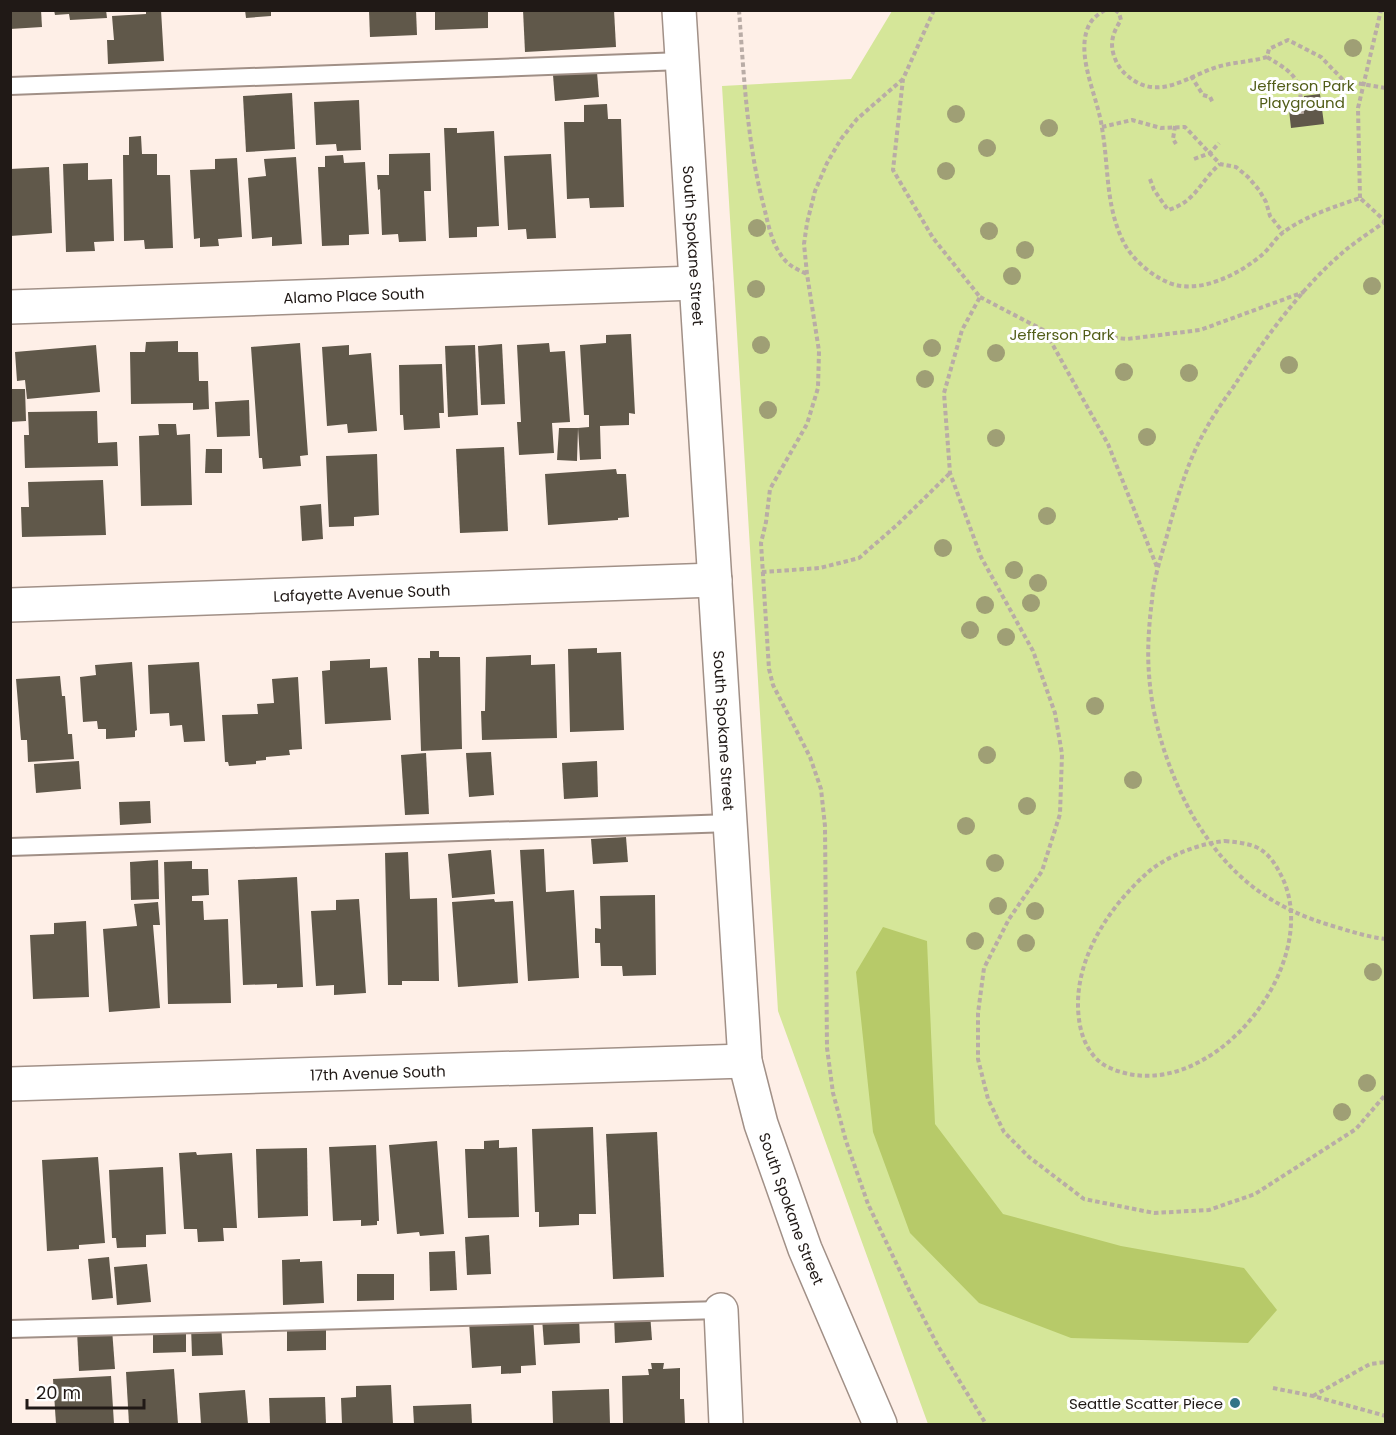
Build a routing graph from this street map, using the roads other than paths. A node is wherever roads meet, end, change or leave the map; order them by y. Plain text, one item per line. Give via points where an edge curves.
1 (679, 10) edge
2 (682, 61) junction
3 (10, 86) edge
4 (696, 283) junction
5 (10, 308) edge
6 (715, 580) junction
7 (10, 605) edge
8 (730, 823) junction
9 (10, 847) edge
10 (745, 1061) junction
11 (10, 1084) edge
12 (721, 1310) joint
13 (10, 1329) edge
14 (726, 1425) edge
15 (880, 1425) edge

1 - 2 street, South Spokane Street
2 - 3 lane
2 - 4 street, South Spokane Street
4 - 5 street, Alamo Place South
4 - 6 street, South Spokane Street
6 - 7 street, Lafayette Avenue South
6 - 8 street, South Spokane Street
8 - 9 lane
8 - 10 street, South Spokane Street
10 - 11 street, 17th Avenue South
10 - 15 street, South Spokane Street via 760,1124 802,1239
12 - 13 lane
12 - 14 street

